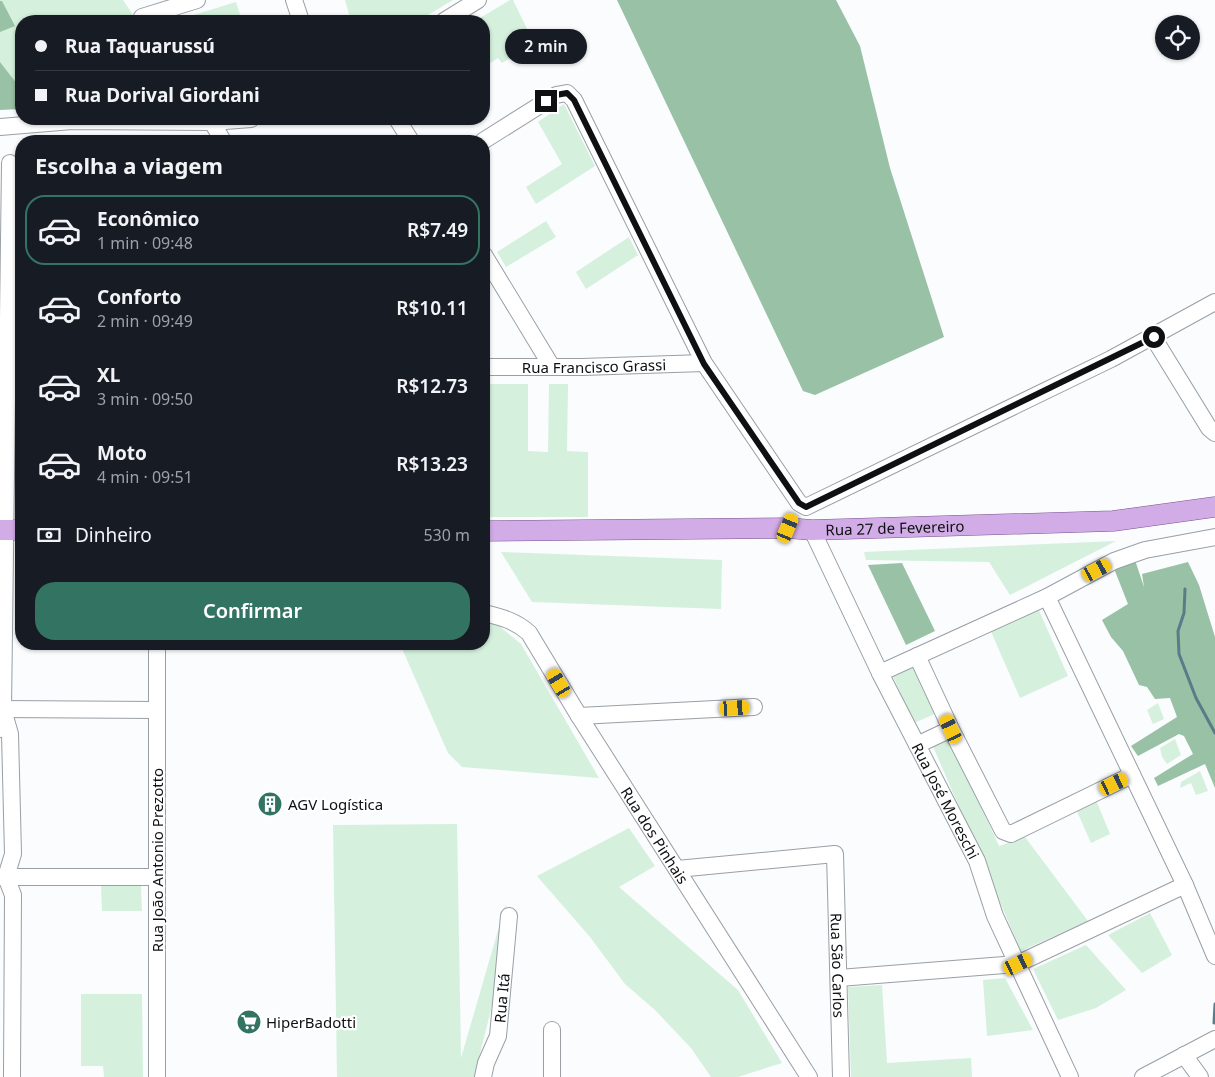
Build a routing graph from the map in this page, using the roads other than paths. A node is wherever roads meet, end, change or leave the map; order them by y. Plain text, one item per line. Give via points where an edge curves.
1 (197, 0) edge
2 (294, 0) edge
3 (478, 0) edge
4 (148, 15) edge
5 (299, 15) edge
6 (454, 15) edge
7 (24, 125) edge
8 (0, 127) edge
9 (490, 137) edge
10 (10, 163) dead end
11 (490, 266) edge
12 (1215, 302) edge
13 (1154, 337) junction
14 (704, 364) junction
15 (490, 367) edge
16 (552, 367) junction
17 (14, 373) edge
18 (1215, 433) edge
19 (793, 494) junction
20 (1215, 507) edge
21 (788, 528) junction
22 (8, 530) edge
23 (812, 530) junction
24 (490, 531) edge
25 (1215, 537) edge
26 (1047, 597) junction
27 (490, 615) edge
28 (157, 650) edge
29 (917, 656) junction
30 (880, 673) junction
31 (754, 707) dead end
32 (2, 709) edge
33 (157, 710) junction
34 (579, 716) junction
35 (0, 729) edge
36 (951, 729) junction
37 (917, 745) junction
38 (6, 773) edge
39 (1132, 775) junction
40 (6, 816) edge
41 (0, 859) edge
42 (677, 869) junction
43 (3, 877) edge
44 (156, 877) junction
45 (1185, 885) junction
46 (0, 894) edge
47 (509, 916) dead end
48 (7, 944) edge
49 (1215, 956) edge
50 (1018, 964) junction
51 (838, 978) junction
52 (6, 997) edge
53 (552, 1030) dead end
54 (1215, 1039) edge
55 (6, 1047) edge
56 (1184, 1055) junction
57 (12, 1077) edge
58 (157, 1077) edge
59 (483, 1077) edge
60 (552, 1077) edge
61 (809, 1077) edge
62 (841, 1077) edge
63 (1070, 1077) edge
64 (1142, 1077) edge
65 (1200, 1077) edge

1 - 4 street
2 - 5 street
3 - 6 street
7 - 8 street
9 - 14 street via 556,95 567,93 574,100
10 - 17 street
11 - 16 street
12 - 13 street
13 - 18 street
13 - 19 street via 806,507
14 - 16 street, Rua Francisco Grassi
14 - 19 street
15 - 16 street, Rua Francisco Grassi
17 - 22 street
19 - 21 street via 794,515
20 - 23 main road, Rua 27 de Fevereiro via 1113,522
21 - 23 main road, Rua 27 de Fevereiro
21 - 24 main road, Rua 27 de Fevereiro
22 - 32 street
23 - 30 street, Rua José Moreschi
25 - 26 street via 1145,550 1114,561
26 - 29 street
26 - 39 street
27 - 34 street, Rua dos Pinhais via 507,619 529,633
28 - 33 street, Rua João Antonio Prezotto
29 - 30 street
29 - 36 street
30 - 37 street, Rua José Moreschi
31 - 34 street
32 - 33 street
32 - 35 street
32 - 38 street via 10,734
33 - 44 street, Rua João Antonio Prezotto
34 - 42 street, Rua dos Pinhais
36 - 37 street
36 - 39 street via 1003,832 1010,834
37 - 50 street, Rua José Moreschi via 977,862 995,916
38 - 40 street
39 - 45 street
40 - 43 street via 13,854
41 - 43 street
42 - 51 street, Rua São Carlos via 835,854
42 - 61 street, Rua dos Pinhais
43 - 44 street
43 - 46 street
43 - 48 street via 13,895
44 - 58 street, Rua João Antonio Prezotto
45 - 49 street
45 - 50 street
47 - 59 street, Rua Itá via 498,1036
48 - 52 street
50 - 51 street
50 - 63 street, Rua José Moreschi
51 - 62 street, Rua São Carlos
52 - 55 street
53 - 60 street
54 - 56 street
55 - 57 street
56 - 64 street
56 - 65 street

